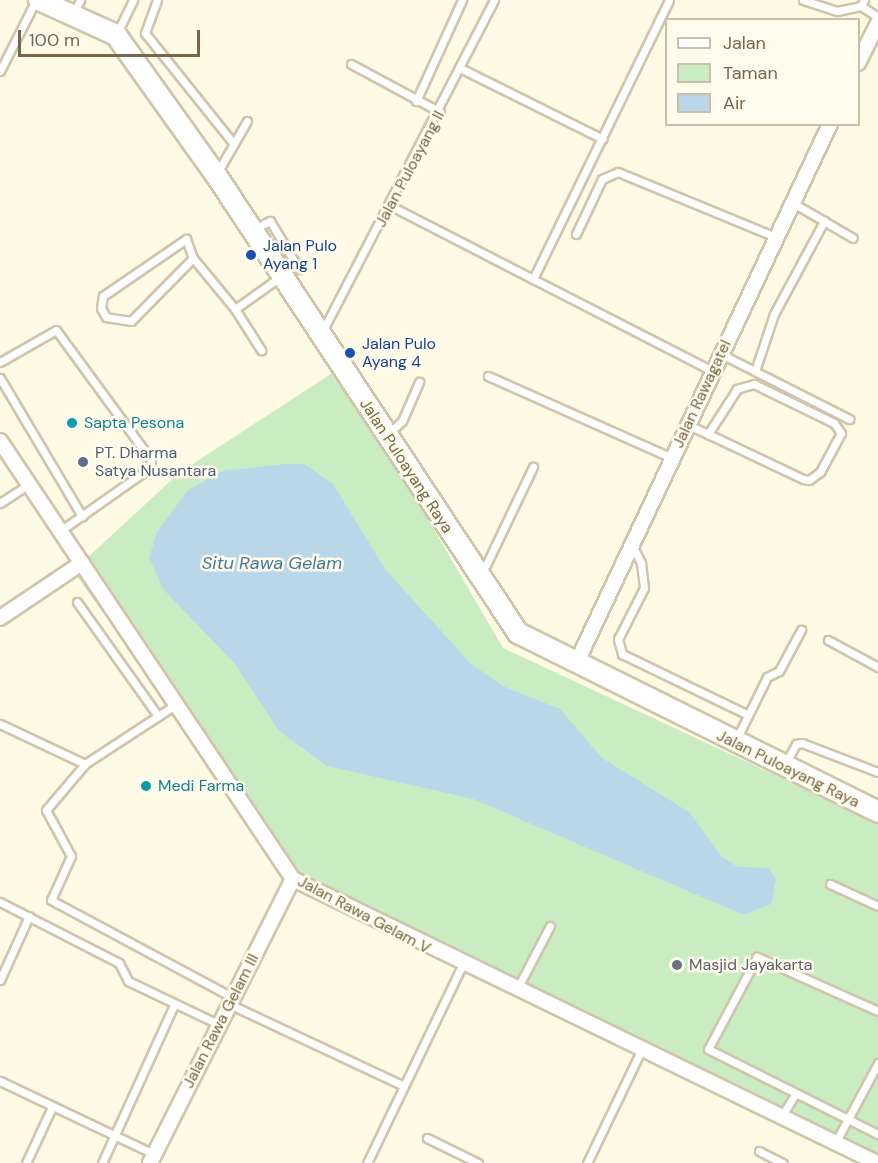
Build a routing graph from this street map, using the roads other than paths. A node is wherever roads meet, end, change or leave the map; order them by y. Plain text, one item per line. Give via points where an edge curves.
1 (38, 0) edge
2 (133, 0) edge
3 (157, 0) edge
4 (462, 0) edge
5 (494, 0) edge
6 (669, 0) edge
7 (803, 0) edge
8 (862, 3) edge
9 (76, 8) edge
10 (878, 17) edge
11 (878, 23) edge
12 (116, 35) junction
13 (874, 43) edge
14 (4, 54) edge
15 (860, 60) edge
16 (351, 64) dead end
17 (462, 69) junction
18 (0, 71) edge
19 (416, 101) junction
20 (440, 112) junction
21 (247, 121) dead end
22 (829, 126) edge
23 (603, 139) junction
24 (234, 144) junction
25 (216, 176) junction
26 (793, 203) junction
27 (391, 206) junction
28 (824, 221) junction
29 (576, 234) dead end
30 (776, 237) junction
31 (853, 238) dead end
32 (193, 258) junction
33 (291, 272) junction
34 (533, 279) junction
35 (234, 309) junction
36 (321, 335) junction
37 (261, 350) dead end
38 (721, 354) junction
39 (0, 362) edge
40 (713, 371) junction
41 (755, 371) junction
42 (488, 376) dead end
43 (0, 378) edge
44 (419, 382) dead end
45 (849, 419) dead end
46 (687, 425) junction
47 (708, 434) junction
48 (385, 435) junction
49 (0, 441) edge
50 (672, 458) junction
51 (533, 467) dead end
52 (29, 484) junction
53 (0, 503) edge
54 (82, 516) junction
55 (60, 531) junction
56 (631, 543) junction
57 (82, 562) junction
58 (475, 571) junction
59 (77, 602) dead end
60 (0, 618) edge
61 (801, 630) dead end
62 (828, 640) dead end
63 (576, 664) junction
64 (878, 667) edge
65 (175, 705) junction
66 (748, 715) junction
67 (158, 716) junction
68 (0, 724) edge
69 (734, 743) junction
70 (85, 764) junction
71 (784, 767) junction
72 (878, 772) edge
73 (878, 796) edge
74 (858, 803) junction
75 (878, 812) edge
76 (293, 879) junction
77 (830, 884) dead end
78 (0, 902) edge
79 (878, 906) edge
80 (29, 916) junction
81 (550, 926) dead end
82 (462, 966) junction
83 (0, 980) edge
84 (517, 989) junction
85 (231, 1000) junction
86 (174, 1005) junction
87 (878, 1011) edge
88 (218, 1024) junction
89 (641, 1051) junction
90 (878, 1063) edge
91 (0, 1080) edge
92 (404, 1086) junction
93 (796, 1093) junction
94 (52, 1107) junction
95 (781, 1118) junction
96 (848, 1120) junction
97 (878, 1134) edge
98 (114, 1135) junction
99 (427, 1138) dead end
100 (835, 1143) junction
101 (759, 1151) dead end
102 (152, 1158) edge
103 (861, 1160) edge
104 (26, 1163) edge
105 (102, 1163) edge
106 (367, 1163) edge
107 (478, 1163) edge
108 (587, 1163) edge
109 (783, 1163) edge
110 (877, 1163) edge

1 - 9 street, Jalan Puloayang Raya
1 - 14 lane
2 - 12 lane
3 - 24 lane via 145,33
4 - 19 lane
5 - 17 lane, Jalan Puloayang II
6 - 23 lane
7 - 8 lane via 837,11
8 - 10 lane
9 - 12 street, Jalan Puloayang Raya
11 - 13 street
12 - 25 street, Jalan Puloayang Raya
13 - 15 street
14 - 18 lane
16 - 19 lane
17 - 20 lane, Jalan Puloayang II
17 - 23 lane
19 - 20 lane
20 - 27 lane, Jalan Puloayang II
21 - 24 lane
22 - 26 street, Jalan Rawagatel
23 - 34 lane
24 - 25 lane
25 - 33 street, Jalan Puloayang Raya via 252,230
26 - 28 lane
26 - 30 street, Jalan Rawagatel
27 - 34 lane
27 - 36 lane, Jalan Puloayang II
28 - 31 lane
28 - 41 lane via 774,314
29 - 30 lane via 602,179 618,172
30 - 38 street, Jalan Rawagatel
32 - 32 lane via 130,321 106,317 101,308 103,296 179,241 186,238 192,246
32 - 35 lane
33 - 35 lane
33 - 36 street, Jalan Puloayang Raya
34 - 40 lane
35 - 37 lane
36 - 48 street, Jalan Puloayang Raya
38 - 40 street, Jalan Rawagatel
38 - 41 lane
39 - 54 lane via 56,330 151,460 151,466
40 - 46 street, Jalan Rawagatel
41 - 45 lane
42 - 50 lane
43 - 54 lane
44 - 48 lane via 402,421
46 - 47 lane
46 - 50 street, Jalan Rawagatel
47 - 47 lane via 809,480 820,472 841,433 834,423 754,384 737,389
48 - 58 street, Jalan Puloayang Raya
49 - 52 street, Jalan Rawa Gelam V
50 - 56 street, Jalan Rawagatel
51 - 58 lane via 486,565
52 - 53 lane
52 - 55 street, Jalan Rawa Gelam V
54 - 55 lane
55 - 57 street, Jalan Rawa Gelam V
56 - 63 street, Jalan Rawagatel
56 - 66 lane via 641,562 644,588 618,639 622,654
57 - 60 street
57 - 65 street, Jalan Rawa Gelam V
58 - 63 street, Jalan Puloayang Raya via 519,633
59 - 67 lane
61 - 66 lane
62 - 64 lane
63 - 69 street, Jalan Puloayang Raya
65 - 67 lane
65 - 76 street, Jalan Rawa Gelam V
66 - 69 lane
67 - 70 lane
68 - 70 lane
69 - 71 street, Jalan Puloayang Raya
70 - 85 lane via 46,810 71,856 52,903
71 - 72 lane via 796,744 802,743
71 - 74 street, Jalan Puloayang Raya
73 - 74 street
74 - 75 street, Jalan Puloayang Raya
76 - 82 street, Jalan Rawa Gelam V
76 - 85 street, Jalan Rawa Gelam III
77 - 79 lane
78 - 80 lane
80 - 83 lane
80 - 86 lane via 119,963 128,981
81 - 84 lane
82 - 84 street, Jalan Rawa Gelam V
82 - 92 lane
84 - 89 street, Jalan Rawa Gelam V
85 - 88 street, Jalan Rawa Gelam III
85 - 92 lane
86 - 88 lane
86 - 98 lane
87 - 93 lane via 757,957 708,1049
88 - 102 street, Jalan Rawa Gelam III
89 - 95 street, Jalan Rawa Gelam V
89 - 108 lane
90 - 96 lane
91 - 94 lane
92 - 106 lane
93 - 95 lane
93 - 96 lane
94 - 98 lane
94 - 104 lane
95 - 100 street, Jalan Rawa Gelam V
96 - 97 lane
96 - 100 lane
98 - 102 lane
98 - 105 lane
99 - 107 lane
100 - 103 street, Jalan Rawa Gelam V
101 - 109 lane
103 - 110 street, Jalan Rawa Gelam V

